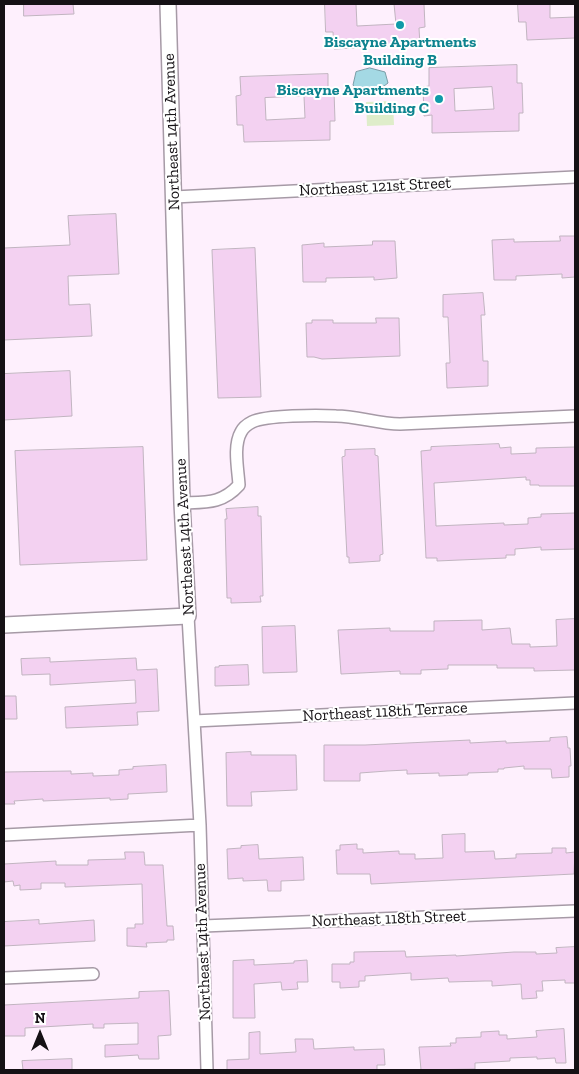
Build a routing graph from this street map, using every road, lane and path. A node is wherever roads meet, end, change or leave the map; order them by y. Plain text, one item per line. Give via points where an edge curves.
1 (168, 4) edge
2 (575, 177) edge
3 (174, 197) junction
4 (575, 416) edge
5 (182, 503) junction
6 (188, 616) junction
7 (4, 625) edge
8 (575, 703) edge
9 (194, 721) junction
10 (200, 826) junction
11 (4, 835) edge
12 (575, 911) edge
13 (203, 926) junction
14 (92, 974) dead end
15 (4, 978) edge
16 (207, 1070) edge

1 - 3 street, Northeast 14th Avenue
2 - 3 street, Northeast 121st Street
3 - 5 street, Northeast 14th Avenue
4 - 5 street via 400,424 337,416 264,418 250,422 238,437 239,485 232,493 212,502
5 - 6 street, Northeast 14th Avenue
6 - 7 street
6 - 9 street, Northeast 14th Avenue
8 - 9 street, Northeast 118th Terrace
9 - 10 street, Northeast 14th Avenue
10 - 11 street
10 - 13 street, Northeast 14th Avenue
12 - 13 street, Northeast 118th Street
13 - 16 street, Northeast 14th Avenue
14 - 15 street

